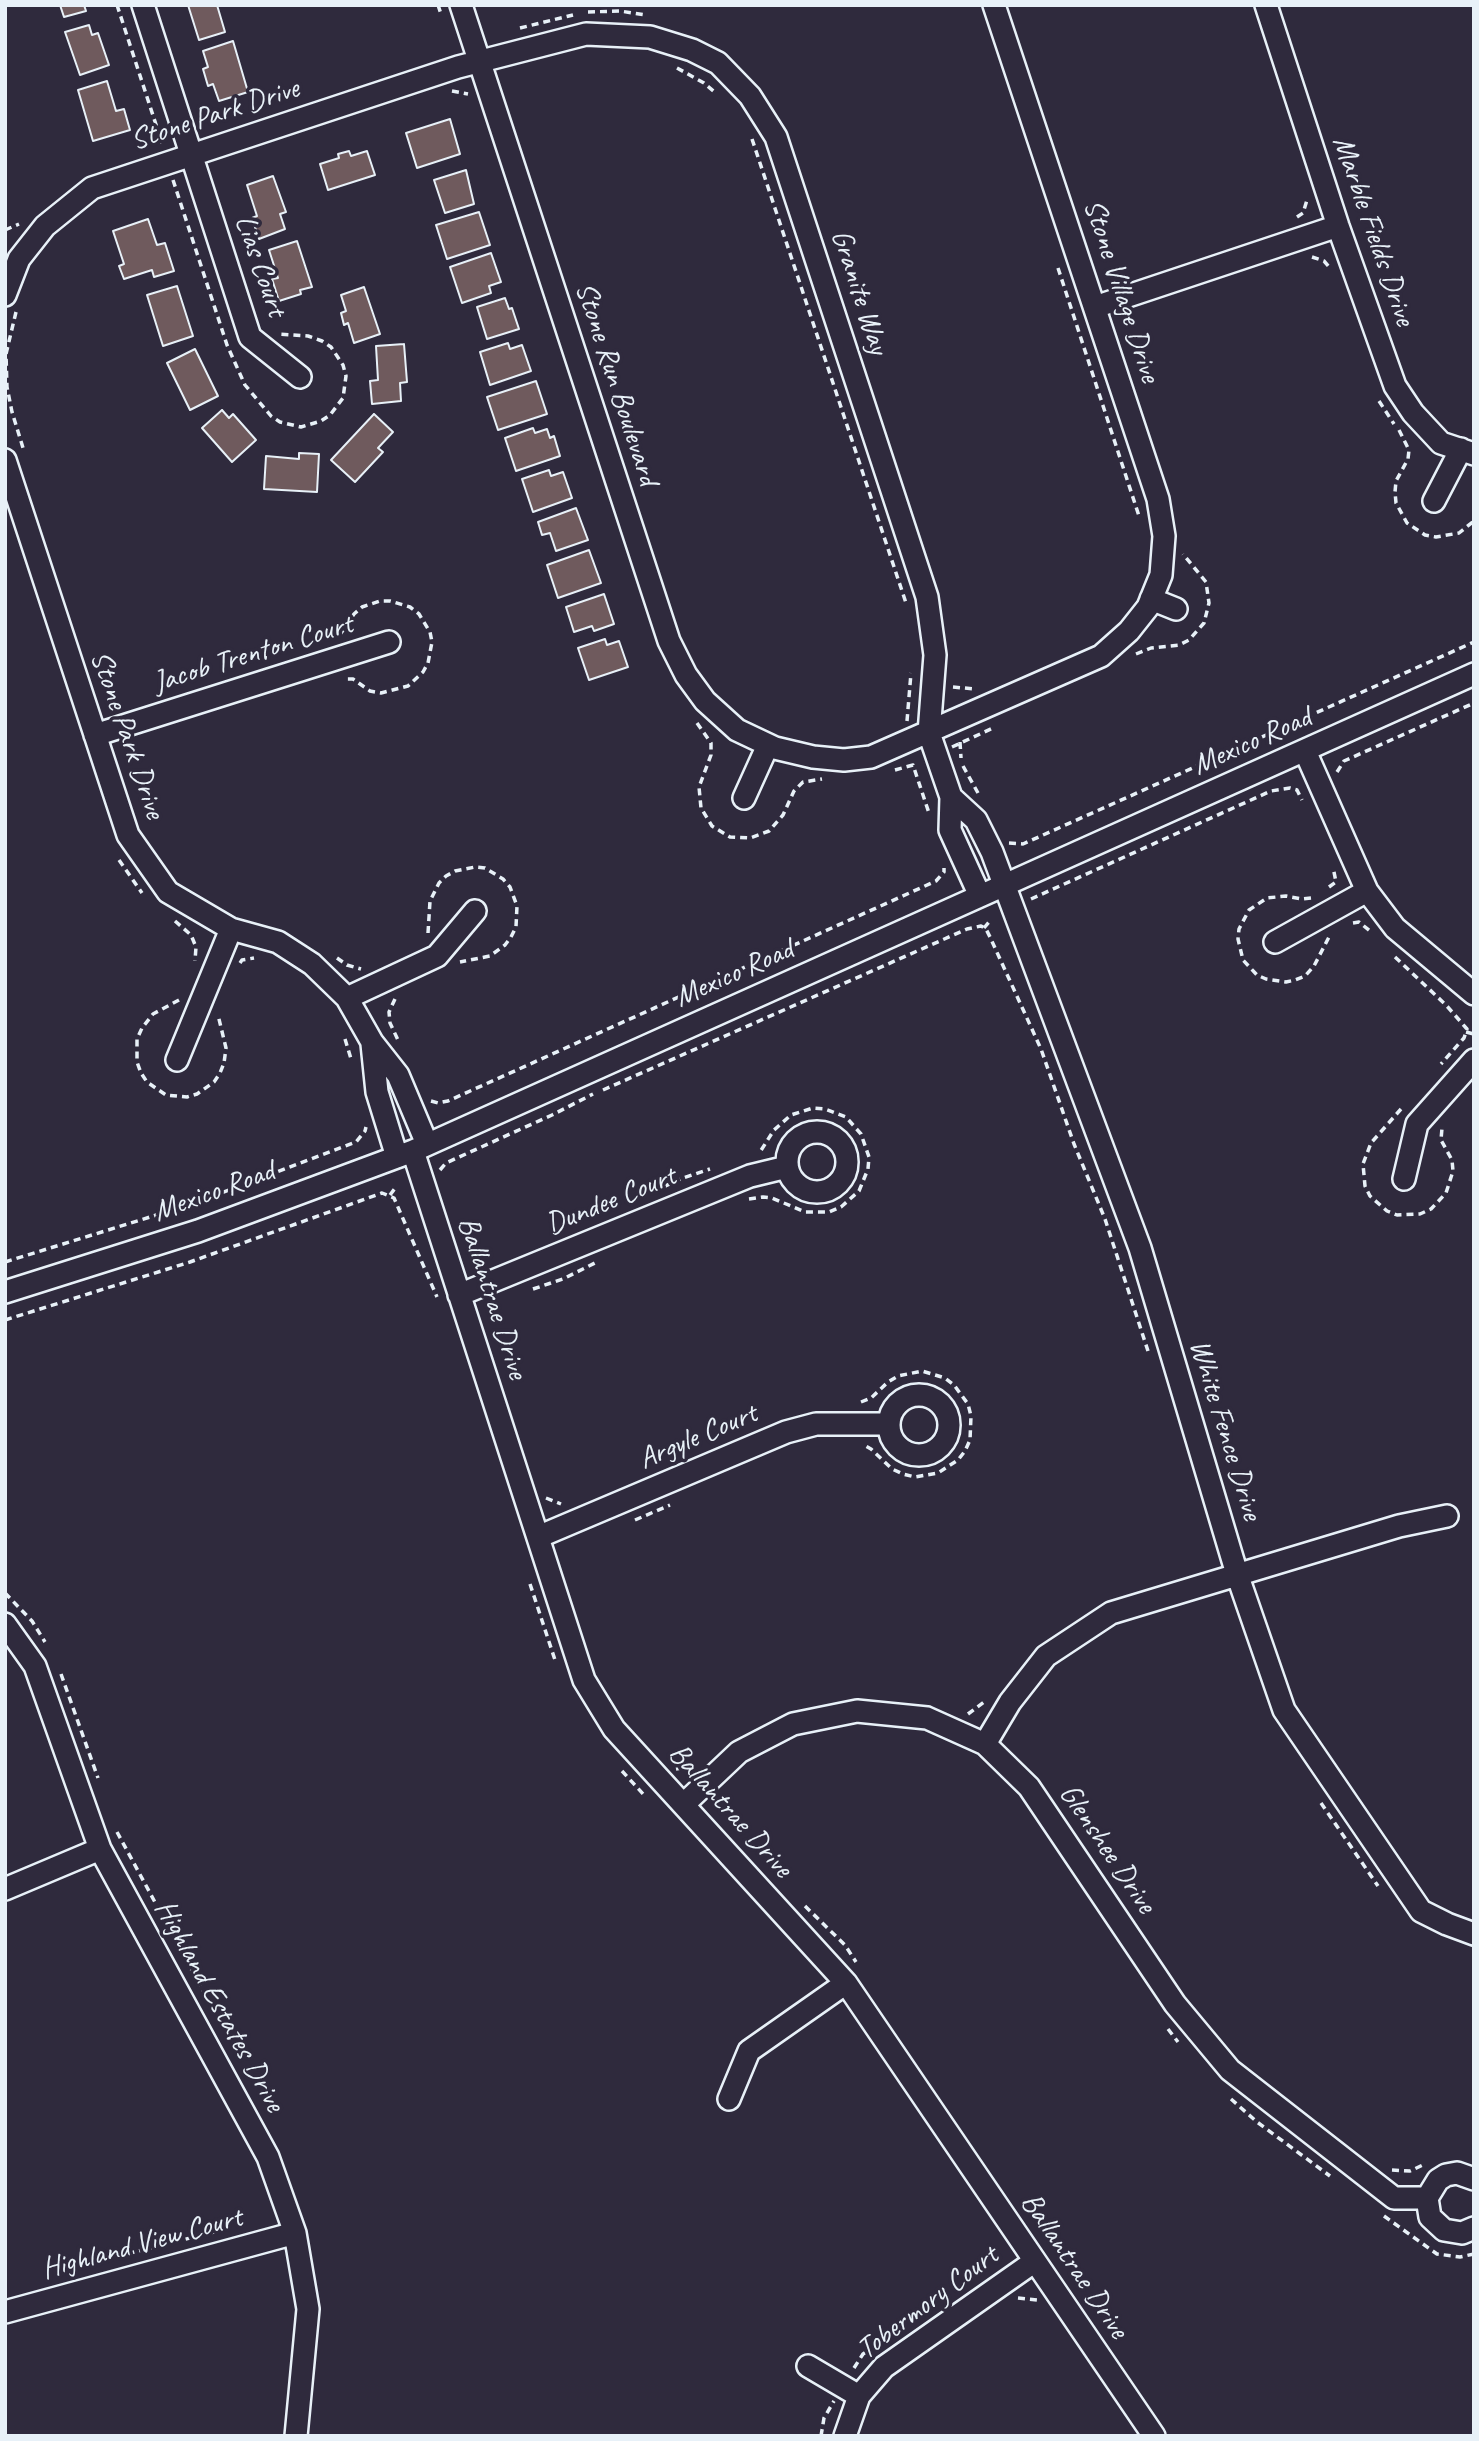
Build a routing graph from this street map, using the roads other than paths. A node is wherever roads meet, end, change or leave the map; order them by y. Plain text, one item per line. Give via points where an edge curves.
1 (143, 5) edge
2 (461, 5) edge
3 (994, 5) edge
4 (1266, 5) edge
5 (479, 60) junction
6 (194, 163) junction
7 (1338, 226) junction
8 (10, 291) edge
9 (1095, 307) junction
10 (300, 377) dead end
11 (1467, 452) edge
12 (15, 456) edge
13 (1434, 501) dead end
14 (1152, 599) junction
15 (1176, 609) dead end
16 (390, 642) dead end
17 (1474, 674) edge
18 (929, 733) junction
19 (94, 735) junction
20 (768, 745) junction
21 (1305, 751) junction
22 (951, 797) junction
23 (744, 798) dead end
24 (1004, 885) junction
25 (1367, 891) junction
26 (980, 896) junction
27 (475, 911) dead end
28 (231, 929) junction
29 (1275, 942) dead end
30 (1474, 994) edge
31 (347, 998) junction
32 (372, 1042) junction
33 (177, 1060) dead end
34 (1474, 1060) edge
35 (412, 1151) junction
36 (787, 1167) dead end
37 (1405, 1179) dead end
38 (5, 1292) edge
39 (459, 1294) junction
40 (889, 1424) dead end
41 (1447, 1516) dead end
42 (538, 1537) junction
43 (1237, 1574) junction
44 (5, 1624) edge
45 (985, 1744) junction
46 (684, 1804) junction
47 (100, 1849) junction
48 (5, 1889) edge
49 (1474, 1934) edge
50 (853, 1976) junction
51 (729, 2099) dead end
52 (1474, 2179) edge
53 (1427, 2198) junction
54 (1474, 2228) edge
55 (295, 2233) junction
56 (1035, 2260) junction
57 (5, 2312) edge
58 (808, 2366) dead end
59 (859, 2396) junction
60 (296, 2436) edge
61 (845, 2436) edge
62 (1154, 2436) edge

1 - 6 street, Lias Court
2 - 5 street, Stone Run Boulevard
3 - 9 street, Stone Village Drive
4 - 7 street, Marble Fields Drive
5 - 6 street, Stone Park Drive
5 - 18 street, Granite Way via 586,34 650,37 718,63 750,96 776,136 927,597 935,655
5 - 20 street, Stone Run Boulevard via 669,641 705,701 737,730
6 - 8 street, Stone Park Drive via 92,187 45,226 19,258
6 - 10 street, Lias Court via 250,337
7 - 9 street
7 - 11 street, Marble Fields Drive via 1395,386 1441,443
9 - 14 street, Stone Village Drive via 1158,499 1164,536 1161,575
11 - 13 street, Marble Fields Drive
12 - 19 street, Stone Park Drive
14 - 15 street
14 - 18 street, Stone Village Drive via 1129,631 1101,656
16 - 19 street, Jacob Trenton Court
17 - 21 street, Mexico Road
18 - 20 street, Stone Run Boulevard via 871,757 844,760
18 - 22 street, Granite Way
19 - 28 street, Stone Park Drive via 128,835 168,892
20 - 23 street
21 - 24 street, Mexico Road
21 - 25 street
22 - 24 street, Granite Way via 976,820
22 - 26 street, Granite Way via 950,830
24 - 26 street, Mexico Road
24 - 43 street, White Fence Drive via 1140,1248
25 - 29 street
25 - 30 street via 1395,928
26 - 35 street, Mexico Road
27 - 31 street via 437,956
28 - 31 street, Stone Park Drive via 278,942 312,964
28 - 33 street
31 - 32 street, Stone Park Drive
32 - 35 street, Stone Park Drive via 377,1092
32 - 35 street, Stone Park Drive via 398,1076
34 - 37 street via 1417,1124
35 - 38 street, Mexico Road via 198,1231
35 - 39 street, Ballantrae Drive
36 - 39 street, Dundee Court via 750,1176
39 - 42 street, Ballantrae Drive
40 - 42 street, Argyle Court via 816,1424 786,1432
41 - 43 street
42 - 46 street, Ballantrae Drive via 584,1680 614,1729
43 - 45 street via 1111,1613 1046,1656
43 - 49 street, White Fence Drive via 1284,1710 1421,1911
44 - 47 street, Highland Estates Drive via 35,1666
45 - 46 street, Glenshee Drive via 927,1718 857,1711 793,1724 739,1752
45 - 53 street, Glenshee Drive via 1029,1787 1175,2004 1230,2070 1394,2198
46 - 50 street, Ballantrae Drive
47 - 48 street
47 - 55 street, Highland Estates Drive via 268,2157
50 - 51 street via 749,2051
50 - 56 street, Ballantrae Drive
52 - 53 street via 1447,2175 1438,2180
53 - 54 street via 1430,2217 1444,2230 1462,2233
55 - 57 street, Highland View Court
55 - 60 street, Highland Estates Drive via 308,2309
56 - 59 street, Tobermory Court via 884,2367
56 - 62 street, Ballantrae Drive
58 - 59 street, Tobermory Court
59 - 61 street, Tobermory Court

